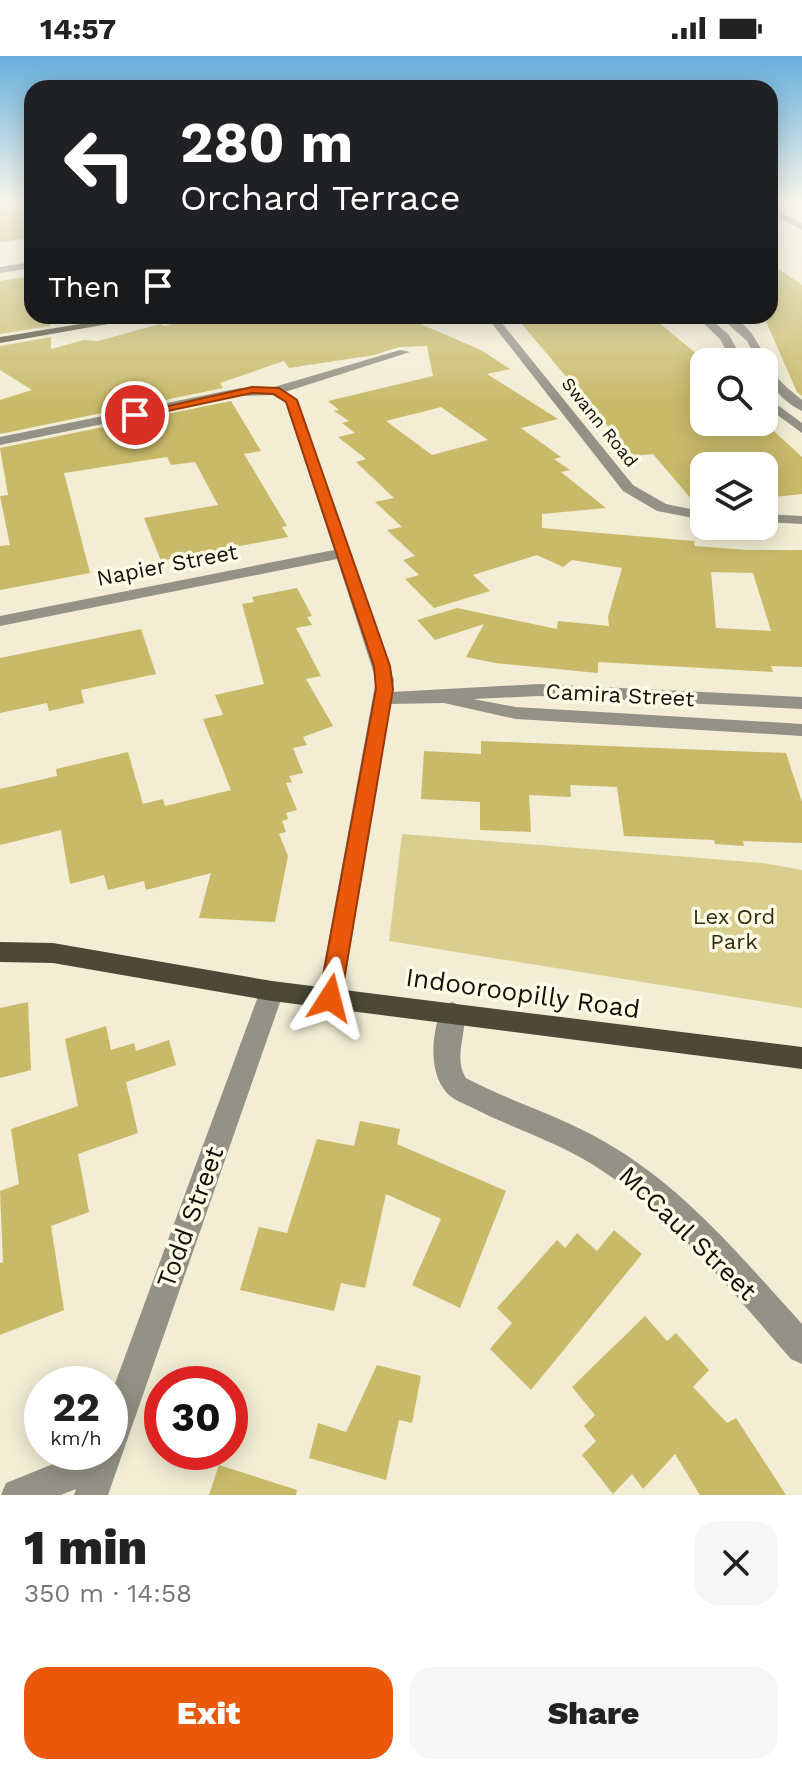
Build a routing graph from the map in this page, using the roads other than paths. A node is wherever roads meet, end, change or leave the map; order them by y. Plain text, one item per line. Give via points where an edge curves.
1 (103, 324) edge
2 (497, 324) edge
3 (710, 324) edge
4 (734, 324) edge
5 (86, 327) junction
6 (0, 340) edge
7 (0, 347) edge
8 (731, 348) edge
9 (404, 352) dead end
10 (275, 391) junction
11 (802, 407) edge
12 (778, 410) edge
13 (135, 415) junction
14 (802, 429) edge
15 (0, 441) edge
16 (0, 454) edge
17 (690, 513) edge
18 (778, 519) edge
19 (802, 520) edge
20 (343, 553) junction
21 (0, 621) edge
22 (383, 698) junction
23 (436, 698) junction
24 (802, 703) edge
25 (802, 730) edge
26 (0, 952) edge
27 (272, 991) junction
28 (330, 998) junction
29 (452, 1013) junction
30 (802, 1058) edge
31 (802, 1348) edge
32 (128, 1393) edge
33 (70, 1470) edge
34 (100, 1470) edge
35 (18, 1495) edge
36 (91, 1495) edge

1 - 5 main road
2 - 17 street, Swann Road via 628,488 662,508
3 - 8 street
4 - 11 street via 754,341 773,380
5 - 6 main road
5 - 7 main road
9 - 10 street
10 - 13 street via 240,392
10 - 20 street via 291,400
12 - 14 street
13 - 15 street
13 - 16 street
18 - 19 street
20 - 21 street, Napier Street
20 - 22 street via 384,675
22 - 23 street, Camira Street
22 - 28 street
23 - 24 street, Camira Street via 539,690
23 - 25 street, Camira Street via 516,713
26 - 27 main road, Indooroopilly Road via 53,953
27 - 28 main road, Indooroopilly Road
27 - 32 street, Todd Street
28 - 29 main road, Indooroopilly Road
29 - 30 main road, Indooroopilly Road
29 - 31 street, McCaul Street via 446,1057 457,1086 579,1142 633,1177 715,1253
33 - 35 street
34 - 36 street, Todd Street

